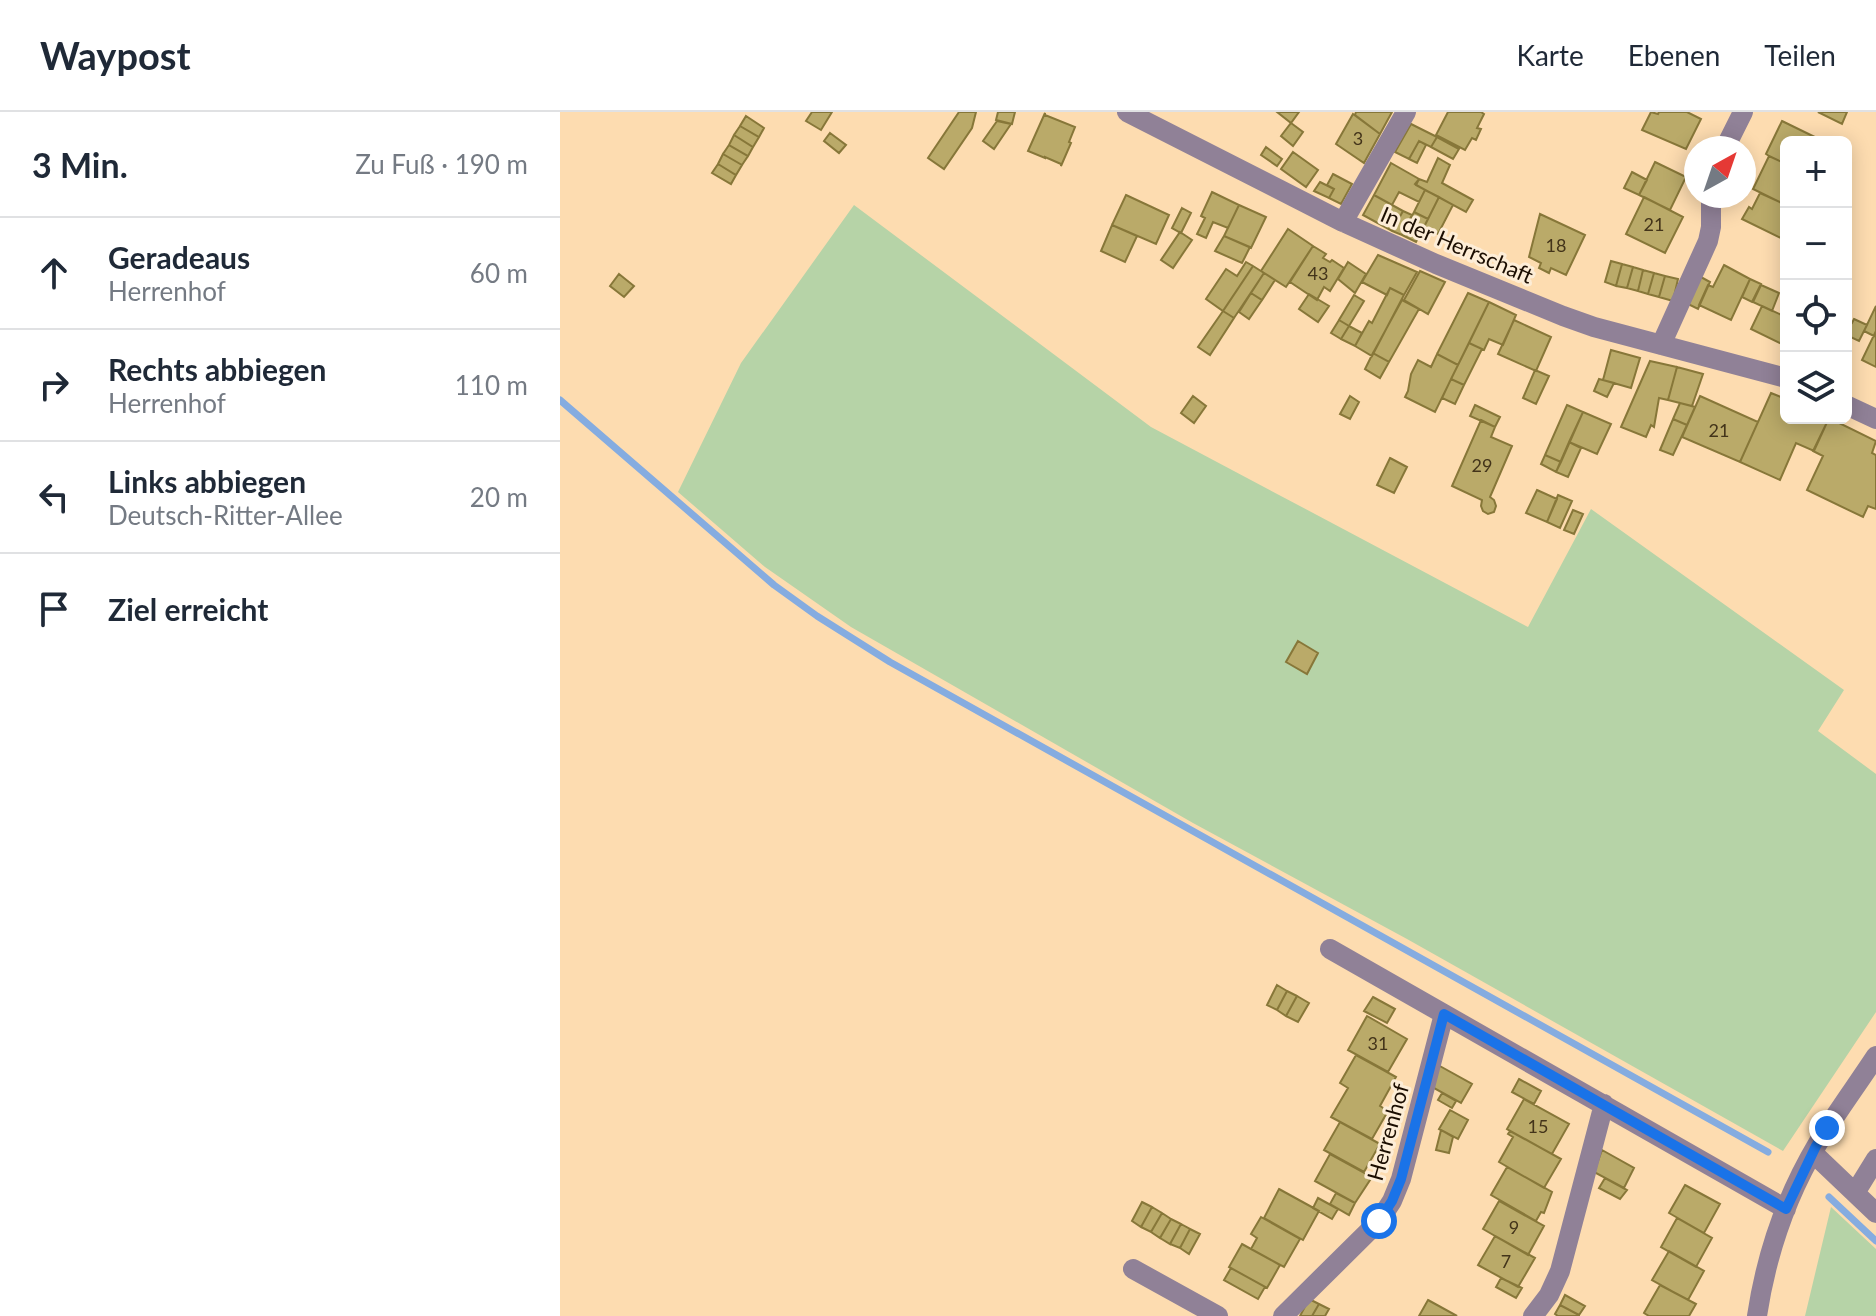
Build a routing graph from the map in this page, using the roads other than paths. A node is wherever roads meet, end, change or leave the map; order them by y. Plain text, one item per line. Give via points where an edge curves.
1 (1127, 112) edge
2 (1406, 112) edge
3 (1743, 112) edge
4 (1731, 136) edge
5 (1711, 208) edge
6 (1343, 222) junction
7 (1661, 345) junction
8 (1780, 376) edge
9 (1852, 408) edge
10 (1876, 419) edge
11 (1330, 949) dead end
12 (1444, 1014) junction
13 (1876, 1056) edge
14 (1604, 1104) junction
15 (1813, 1153) junction
16 (1876, 1159) edge
17 (1855, 1193) junction
18 (1786, 1209) junction
19 (1876, 1213) edge
20 (1133, 1269) dead end
21 (1218, 1316) edge
22 (1283, 1316) edge
23 (1533, 1316) edge
24 (1757, 1316) edge

1 - 6 street, In der Herrschaft
2 - 6 street
3 - 4 street
5 - 7 street via 1708,241
6 - 7 street, In der Herrschaft via 1552,312
7 - 8 street, In der Herrschaft
9 - 10 street
11 - 12 street
12 - 14 street
12 - 22 street, Herrenhof via 1392,1201 1379,1221
13 - 15 street
14 - 18 street
14 - 23 street via 1560,1271
15 - 17 street
15 - 18 street
16 - 17 street
17 - 19 street
18 - 24 street
20 - 21 street

